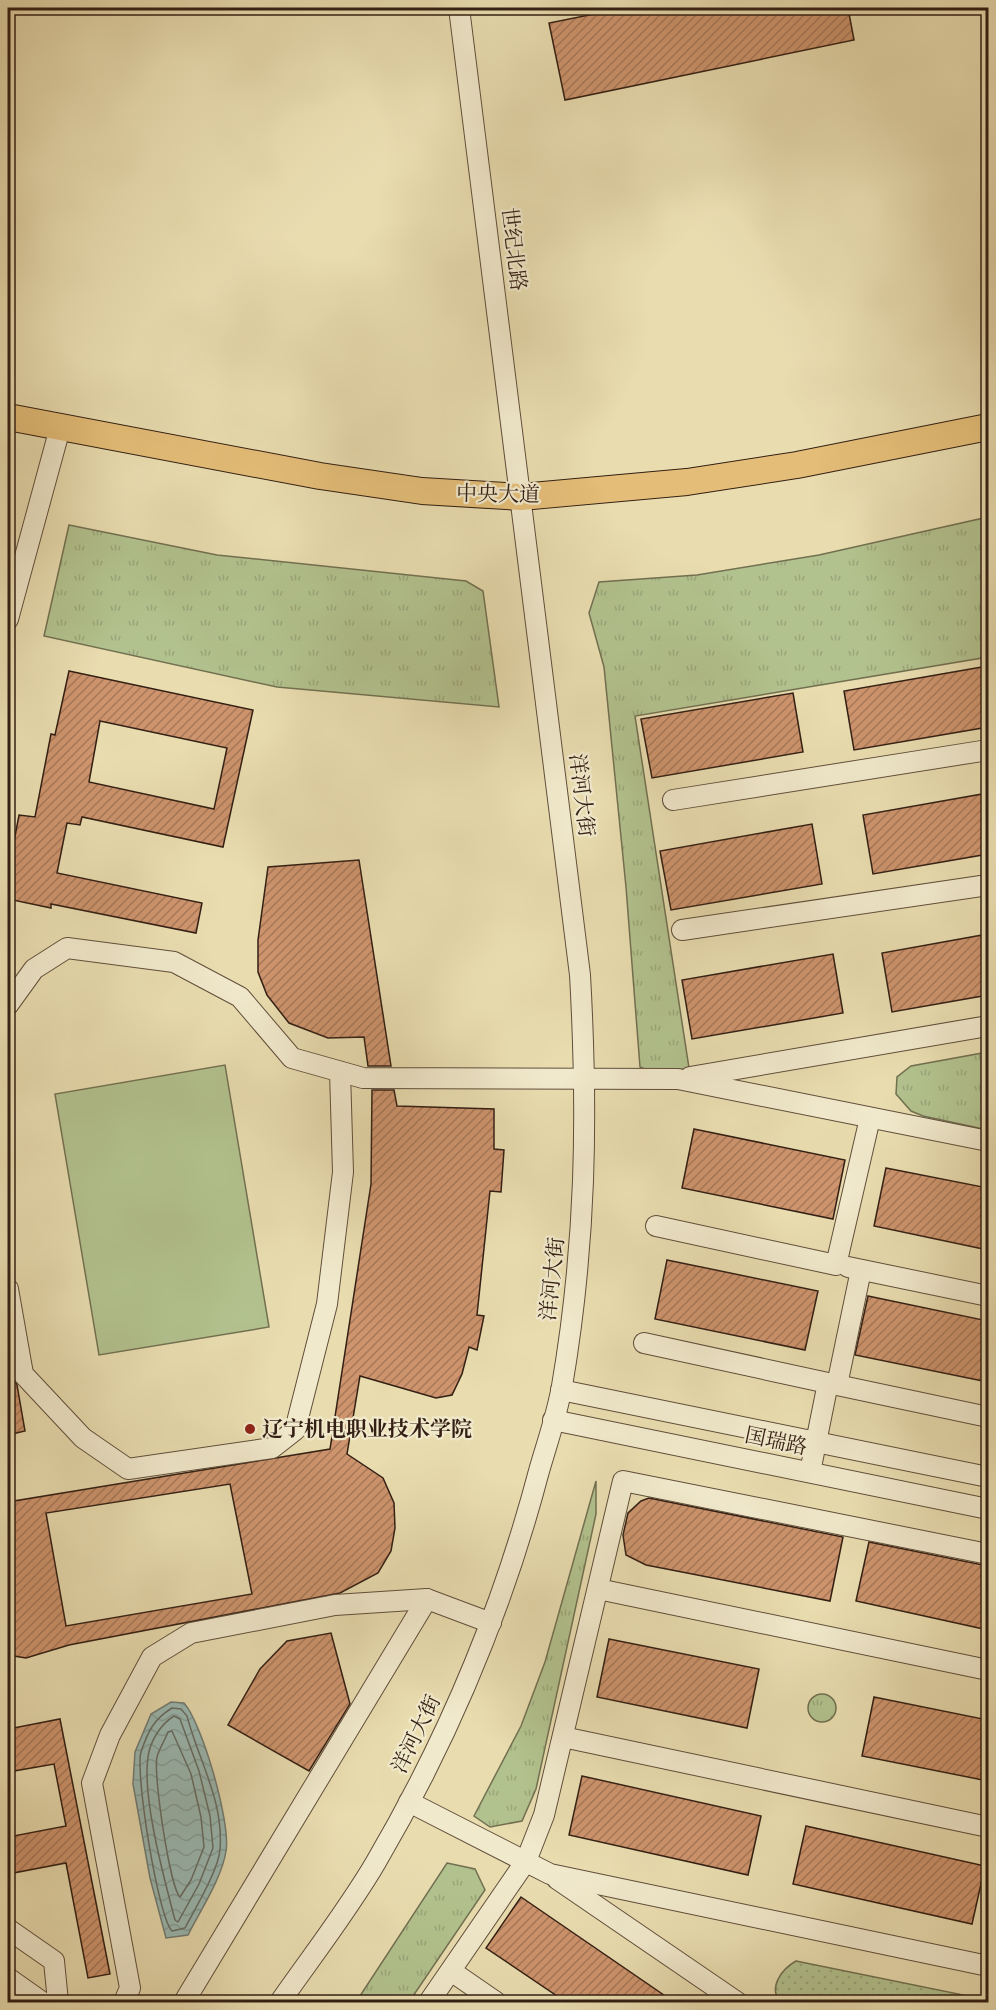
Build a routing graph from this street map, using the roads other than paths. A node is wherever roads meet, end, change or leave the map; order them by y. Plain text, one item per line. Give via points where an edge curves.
1 (459, 8) edge
2 (8, 417) edge
3 (988, 427) edge
4 (60, 428) junction
5 (521, 497) junction
6 (8, 619) edge
7 (988, 750) edge
8 (673, 800) dead end
9 (988, 885) edge
10 (682, 930) dead end
11 (8, 1005) edge
12 (988, 1026) edge
13 (340, 1072) junction
14 (678, 1079) junction
15 (586, 1081) junction
16 (870, 1118) junction
17 (988, 1141) edge
18 (656, 1226) dead end
19 (836, 1264) junction
20 (861, 1269) junction
21 (8, 1289) edge
22 (988, 1296) edge
23 (644, 1343) dead end
24 (832, 1384) junction
25 (561, 1390) junction
26 (988, 1417) edge
27 (553, 1420) junction
28 (815, 1442) junction
29 (810, 1472) junction
30 (988, 1477) edge
31 (988, 1509) edge
32 (988, 1554) edge
33 (597, 1589) junction
34 (427, 1599) junction
35 (491, 1623) junction
36 (988, 1671) edge
37 (563, 1737) junction
38 (410, 1802) junction
39 (988, 1827) edge
40 (526, 1861) junction
41 (550, 1874) junction
42 (8, 1929) edge
43 (988, 1966) edge
44 (451, 1971) junction
45 (8, 1978) edge
46 (732, 2001) edge
47 (42, 2002) edge
48 (58, 2002) edge
49 (124, 2002) edge
50 (184, 2002) edge
51 (280, 2002) edge
52 (429, 2002) edge
53 (496, 2002) edge

1 - 5 street, 世纪北路
2 - 4 main road, 中央大道
3 - 5 main road, 中央大道 via 797,465 687,482
4 - 5 main road, 中央大道 via 388,486
4 - 6 street
5 - 15 street, 洋河大街 via 580,975
7 - 8 street
9 - 10 street
11 - 13 street via 34,969 67,948 174,962 240,997 292,1058
12 - 14 street
13 - 15 street via 363,1078
13 - 21 street via 343,1172 327,1304 295,1430 272,1448 128,1469 83,1438 23,1374
14 - 15 street
14 - 16 street
15 - 25 street, 洋河大街 via 582,1222
16 - 17 street
16 - 19 street
18 - 19 street
19 - 20 street
20 - 22 street
20 - 24 street
23 - 24 street
24 - 26 street
24 - 28 street
25 - 27 street, 洋河大街
25 - 28 street, 国瑞路
27 - 29 street, 国瑞路
27 - 35 street, 洋河大街 via 526,1523
28 - 29 street
28 - 30 street, 国瑞路
29 - 31 street, 国瑞路
32 - 33 street via 623,1481
33 - 36 street
33 - 37 street
34 - 35 street
34 - 49 street via 335,1605 191,1633 152,1657 110,1735 92,1783 130,1988
34 - 50 street
35 - 38 street, 洋河大街 via 460,1700
37 - 39 street
37 - 40 street via 544,1815
38 - 40 street
38 - 51 street, 洋河大街 via 375,1864
40 - 41 street
40 - 44 street
41 - 43 street
41 - 46 street
42 - 48 street via 54,1961
44 - 52 street
44 - 53 street
45 - 47 street

